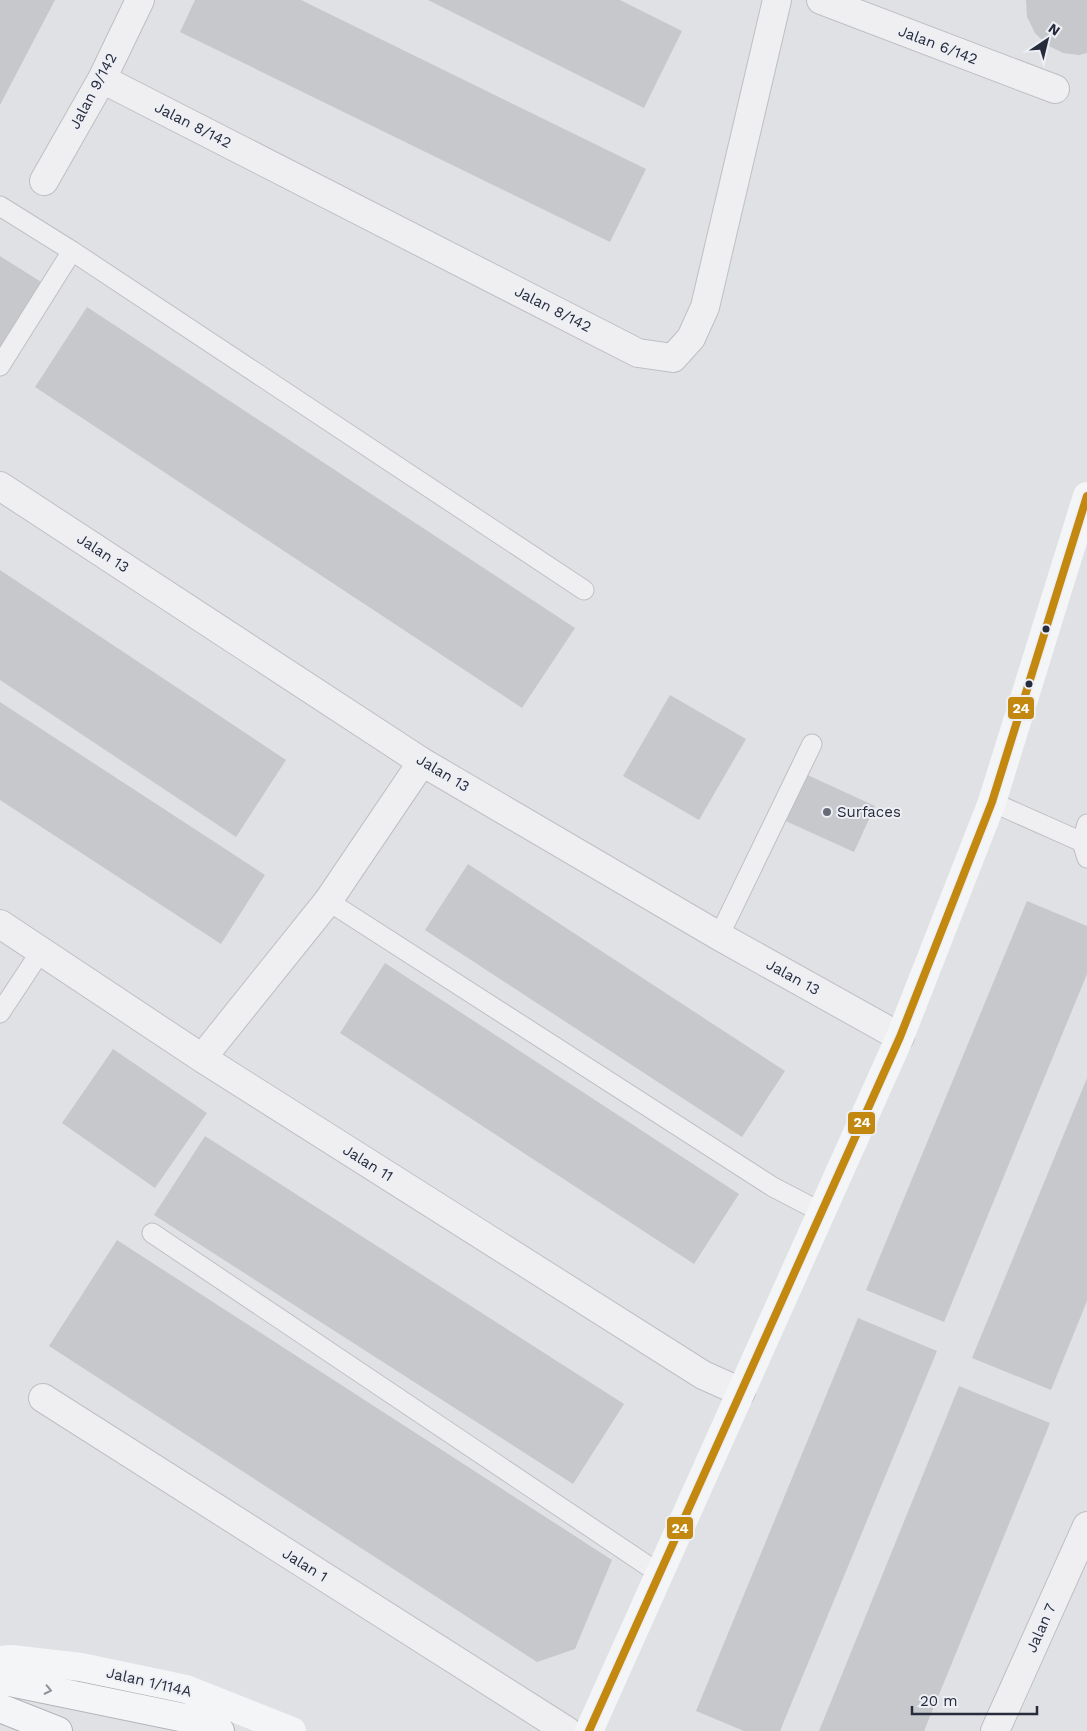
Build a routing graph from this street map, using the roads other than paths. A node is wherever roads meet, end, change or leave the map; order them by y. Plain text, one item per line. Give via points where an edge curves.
1 (140, 0) edge
2 (777, 0) edge
3 (822, 0) edge
4 (102, 79) junction
5 (1055, 89) dead end
6 (44, 181) dead end
7 (0, 206) edge
8 (72, 251) junction
9 (0, 366) edge
10 (0, 486) edge
11 (1087, 496) edge
12 (1087, 559) edge
13 (584, 590) dead end
14 (1056, 594) junction
15 (812, 744) dead end
16 (422, 762) junction
17 (992, 802) junction
18 (1087, 824) edge
19 (1084, 850) edge
20 (328, 901) junction
21 (0, 924) edge
22 (719, 936) junction
23 (41, 951) junction
24 (0, 1012) edge
25 (900, 1037) junction
26 (202, 1058) junction
27 (821, 1212) junction
28 (152, 1234) dead end
29 (741, 1392) junction
30 (43, 1398) dead end
31 (1087, 1526) edge
32 (660, 1574) junction
33 (0, 1660) edge
34 (0, 1680) edge
35 (0, 1708) edge
36 (58, 1731) edge
37 (220, 1731) edge
38 (292, 1731) edge
39 (568, 1731) edge
40 (589, 1731) edge
41 (995, 1731) edge

1 - 4 street, Jalan 9/142
2 - 4 street, Jalan 8/142 via 705,307 690,338 673,358 638,353
3 - 5 street, Jalan 6/142
4 - 6 street, Jalan 9/142
7 - 8 lane
8 - 9 lane
8 - 13 lane
10 - 16 street, Jalan 13
11 - 14 main road
12 - 14 main road
14 - 17 main road
15 - 22 lane
16 - 20 street
16 - 22 street, Jalan 13
17 - 19 lane
17 - 25 main road
18 - 19 lane
20 - 26 street
20 - 27 lane via 773,1187
21 - 23 street, Jalan 11
22 - 25 street, Jalan 13
23 - 24 lane
23 - 26 street, Jalan 11
25 - 27 main road
26 - 29 street, Jalan 11 via 703,1374
27 - 29 main road
28 - 32 lane
29 - 32 main road
30 - 39 street, Jalan 1
31 - 41 street, Jalan 7
32 - 40 main road
33 - 38 main road, Jalan 1/114A via 81,1667 186,1689
34 -> 37 main road via 184,1718
35 - 36 main road

